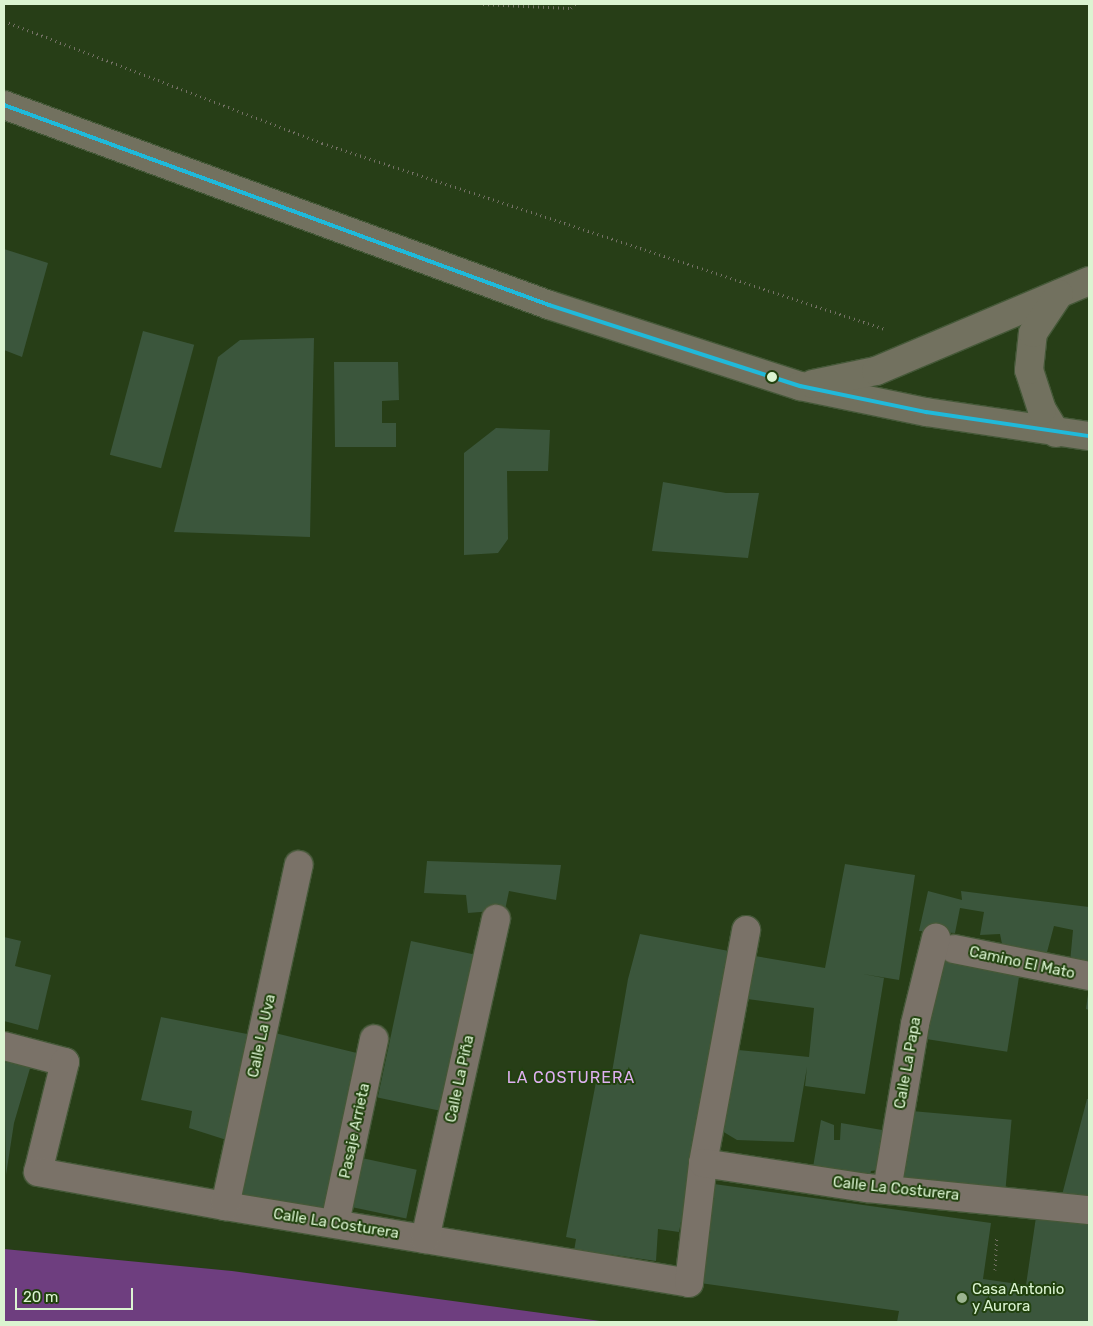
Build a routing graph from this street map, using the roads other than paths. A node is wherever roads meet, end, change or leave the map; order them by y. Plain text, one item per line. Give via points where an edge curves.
1 (4, 106) edge
2 (1089, 281) edge
3 (1059, 294) junction
4 (800, 386) junction
5 (1056, 433) junction
6 (1089, 436) edge
7 (299, 865) dead end
8 (496, 919) dead end
9 (746, 930) dead end
10 (945, 943) joint
11 (1089, 976) edge
12 (374, 1039) dead end
13 (4, 1046) edge
14 (703, 1163) junction
15 (886, 1190) junction
16 (225, 1206) junction
17 (1089, 1210) edge
18 (335, 1223) junction
19 (425, 1239) junction

1 - 4 main road via 549,305
2 - 3 main road
3 - 4 main road via 876,371
3 - 5 main road via 1033,332 1029,370 1042,410
4 - 5 main road
5 - 6 main road
7 - 16 street, Calle La Uva
8 - 19 street, Calle La Piña
9 - 14 street, Calle La Costurera
10 - 11 street, Camino El Mato
10 - 15 street, Calle La Papa via 915,1024
12 - 18 street, Pasaje Arrieta
13 - 16 street, Calle La Costurera via 65,1062 38,1172
14 - 15 street, Calle La Costurera
14 - 19 street, Calle La Costurera via 688,1283
15 - 17 street, Calle La Costurera
16 - 18 street, Calle La Costurera
18 - 19 street, Calle La Costurera

